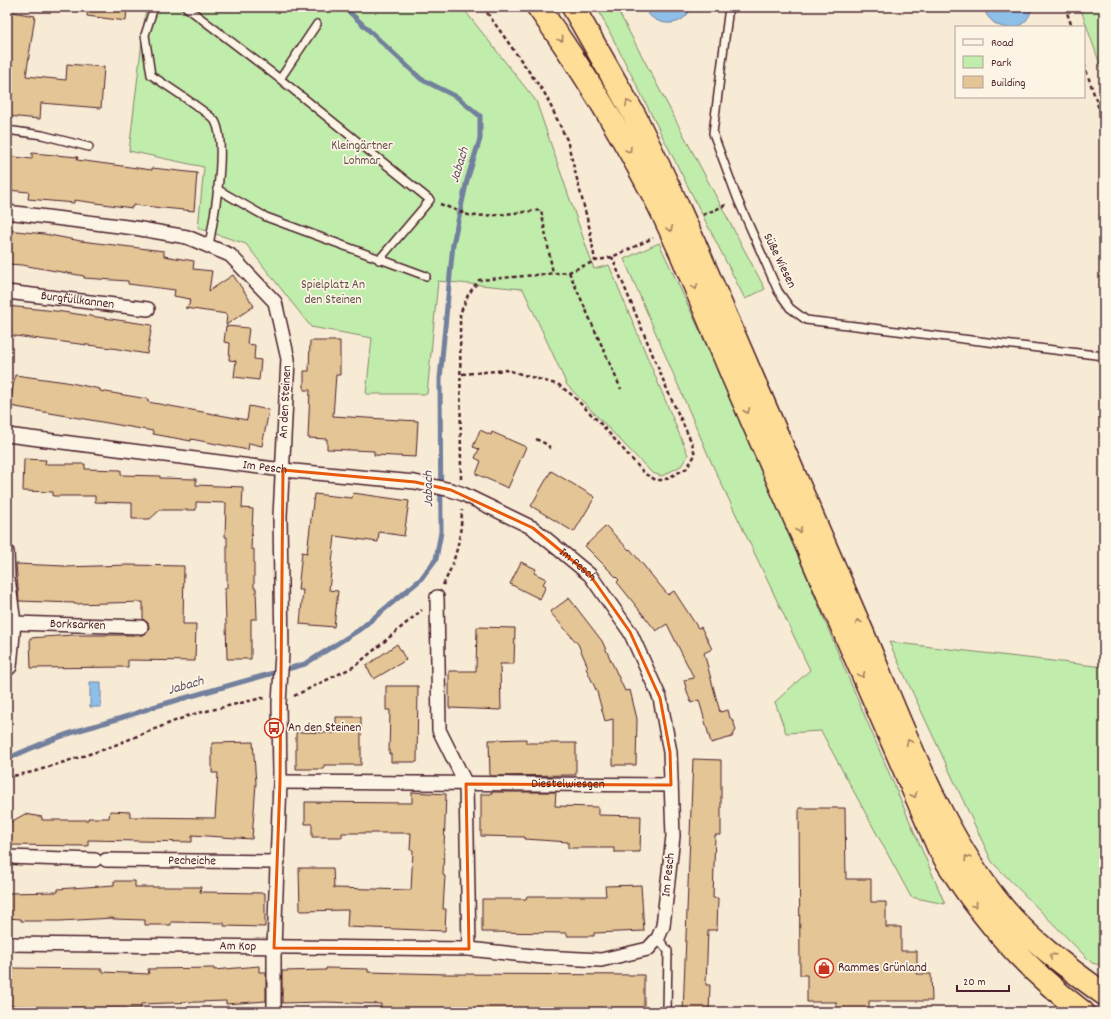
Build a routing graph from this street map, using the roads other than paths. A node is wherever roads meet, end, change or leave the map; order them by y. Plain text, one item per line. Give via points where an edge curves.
1 (154, 7) edge
2 (186, 7) edge
3 (538, 7) edge
4 (573, 7) edge
5 (728, 7) edge
6 (317, 24) dead end
7 (280, 79) junction
8 (7, 130) edge
9 (89, 147) dead end
10 (217, 189) junction
11 (668, 204) junction
12 (7, 212) edge
13 (209, 245) junction
14 (687, 246) junction
15 (379, 260) junction
16 (426, 276) dead end
17 (7, 292) edge
18 (148, 309) dead end
19 (1104, 356) edge
20 (7, 435) edge
21 (283, 470) junction
22 (7, 552) edge
23 (437, 597) road end
24 (11, 622) edge
25 (141, 627) dead end
26 (7, 669) edge
27 (280, 782) junction
28 (466, 784) junction
29 (671, 785) junction
30 (7, 858) edge
31 (278, 862) junction
32 (658, 938) junction
33 (7, 944) edge
34 (274, 948) junction
35 (469, 949) junction
36 (1101, 990) edge
37 (1069, 1005) edge
38 (274, 1012) edge
39 (667, 1012) edge
40 (1083, 1012) edge

1 - 10 lane via 145,35 151,75 215,120 222,140
2 - 7 lane
3 -> 11 highway via 570,52 635,160
11 -> 4 highway via 636,118
5 - 19 lane, Süße Wiesen via 713,133 738,200 778,291 790,308 806,320
6 - 7 lane
7 - 15 lane via 430,200
8 - 9 lane
10 - 13 lane
10 - 15 lane via 266,217
11 - 14 highway, bridge
12 - 13 street, An den Steinen via 135,228 188,237
13 - 21 street, An den Steinen via 230,255 275,302 288,359
36 -> 14 highway via 1055,959 1012,919 974,870 954,838
14 -> 37 highway via 735,383 938,849 982,914
15 - 16 lane
17 - 18 street, Burgfüllkannen
20 - 21 street, Im Pesch
21 - 27 street, An den Steinen via 280,516
21 - 29 street, Im Pesch via 415,482 457,492 533,528 590,575 630,632 660,698 670,752
22 - 24 street
23 - 28 street via 439,730
24 - 25 street, Borksarken
24 - 26 street via 10,667
27 - 28 street, Diestelwiesgen
27 - 31 street, An den Steinen
28 - 29 street, Diestelwiesgen
28 - 35 street
29 - 32 street, Im Pesch via 674,836 666,908
30 - 31 street, Pecheiche
31 - 34 street, An den Steinen
32 - 35 street via 648,949 601,960
32 - 39 lane via 668,951
33 - 34 street, Am Kop
34 - 35 street, Am Kop
34 - 38 street, An den Steinen
37 - 40 highway

